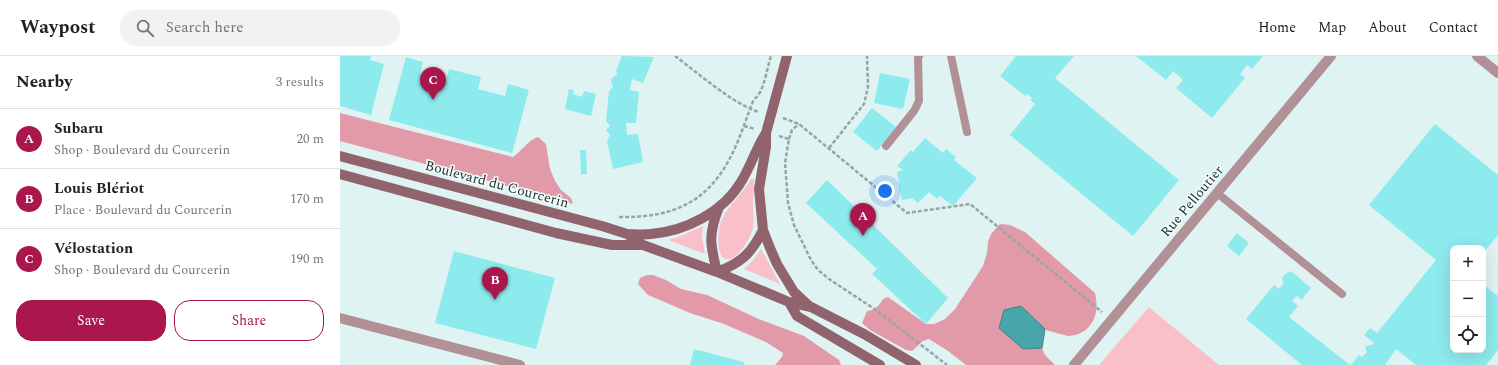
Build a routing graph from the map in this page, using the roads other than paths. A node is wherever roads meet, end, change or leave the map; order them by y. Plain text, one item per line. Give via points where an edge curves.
1 (787, 56) edge
2 (919, 56) edge
3 (951, 56) edge
4 (1331, 56) edge
5 (1477, 56) edge
6 (1498, 74) edge
7 (967, 132) dead end
8 (766, 133) junction
9 (886, 146) dead end
10 (340, 156) edge
11 (340, 174) edge
12 (1217, 193) junction
13 (719, 207) junction
14 (763, 230) junction
15 (627, 234) junction
16 (643, 245) junction
17 (717, 272) junction
18 (1342, 294) dead end
19 (789, 302) junction
20 (811, 307) junction
21 (340, 318) edge
22 (520, 365) edge
23 (880, 365) edge
24 (916, 365) edge
25 (1074, 365) edge

1 - 8 main road
2 - 9 lane via 919,101 914,112
3 - 7 lane
4 - 12 street, Rue Pelloutier
5 - 6 street
8 - 13 main road via 741,183
8 - 14 main road via 759,190
10 - 15 main road, Boulevard du Courcerin
11 - 16 main road, Boulevard du Courcerin via 556,232 612,245
12 - 18 lane
12 - 25 street, Rue Pelloutier
13 - 15 main road via 702,218 666,232
13 - 17 main road via 712,224 711,236 711,249
14 - 17 main road via 748,254 732,266
14 - 20 main road via 785,278 794,292
15 - 16 main road, Boulevard du Courcerin
16 - 17 main road, Boulevard du Courcerin
17 - 19 main road, Boulevard du Courcerin
19 - 20 main road, Boulevard du Courcerin
19 - 23 main road via 797,316
20 - 24 main road, Boulevard du Courcerin
21 - 22 street

